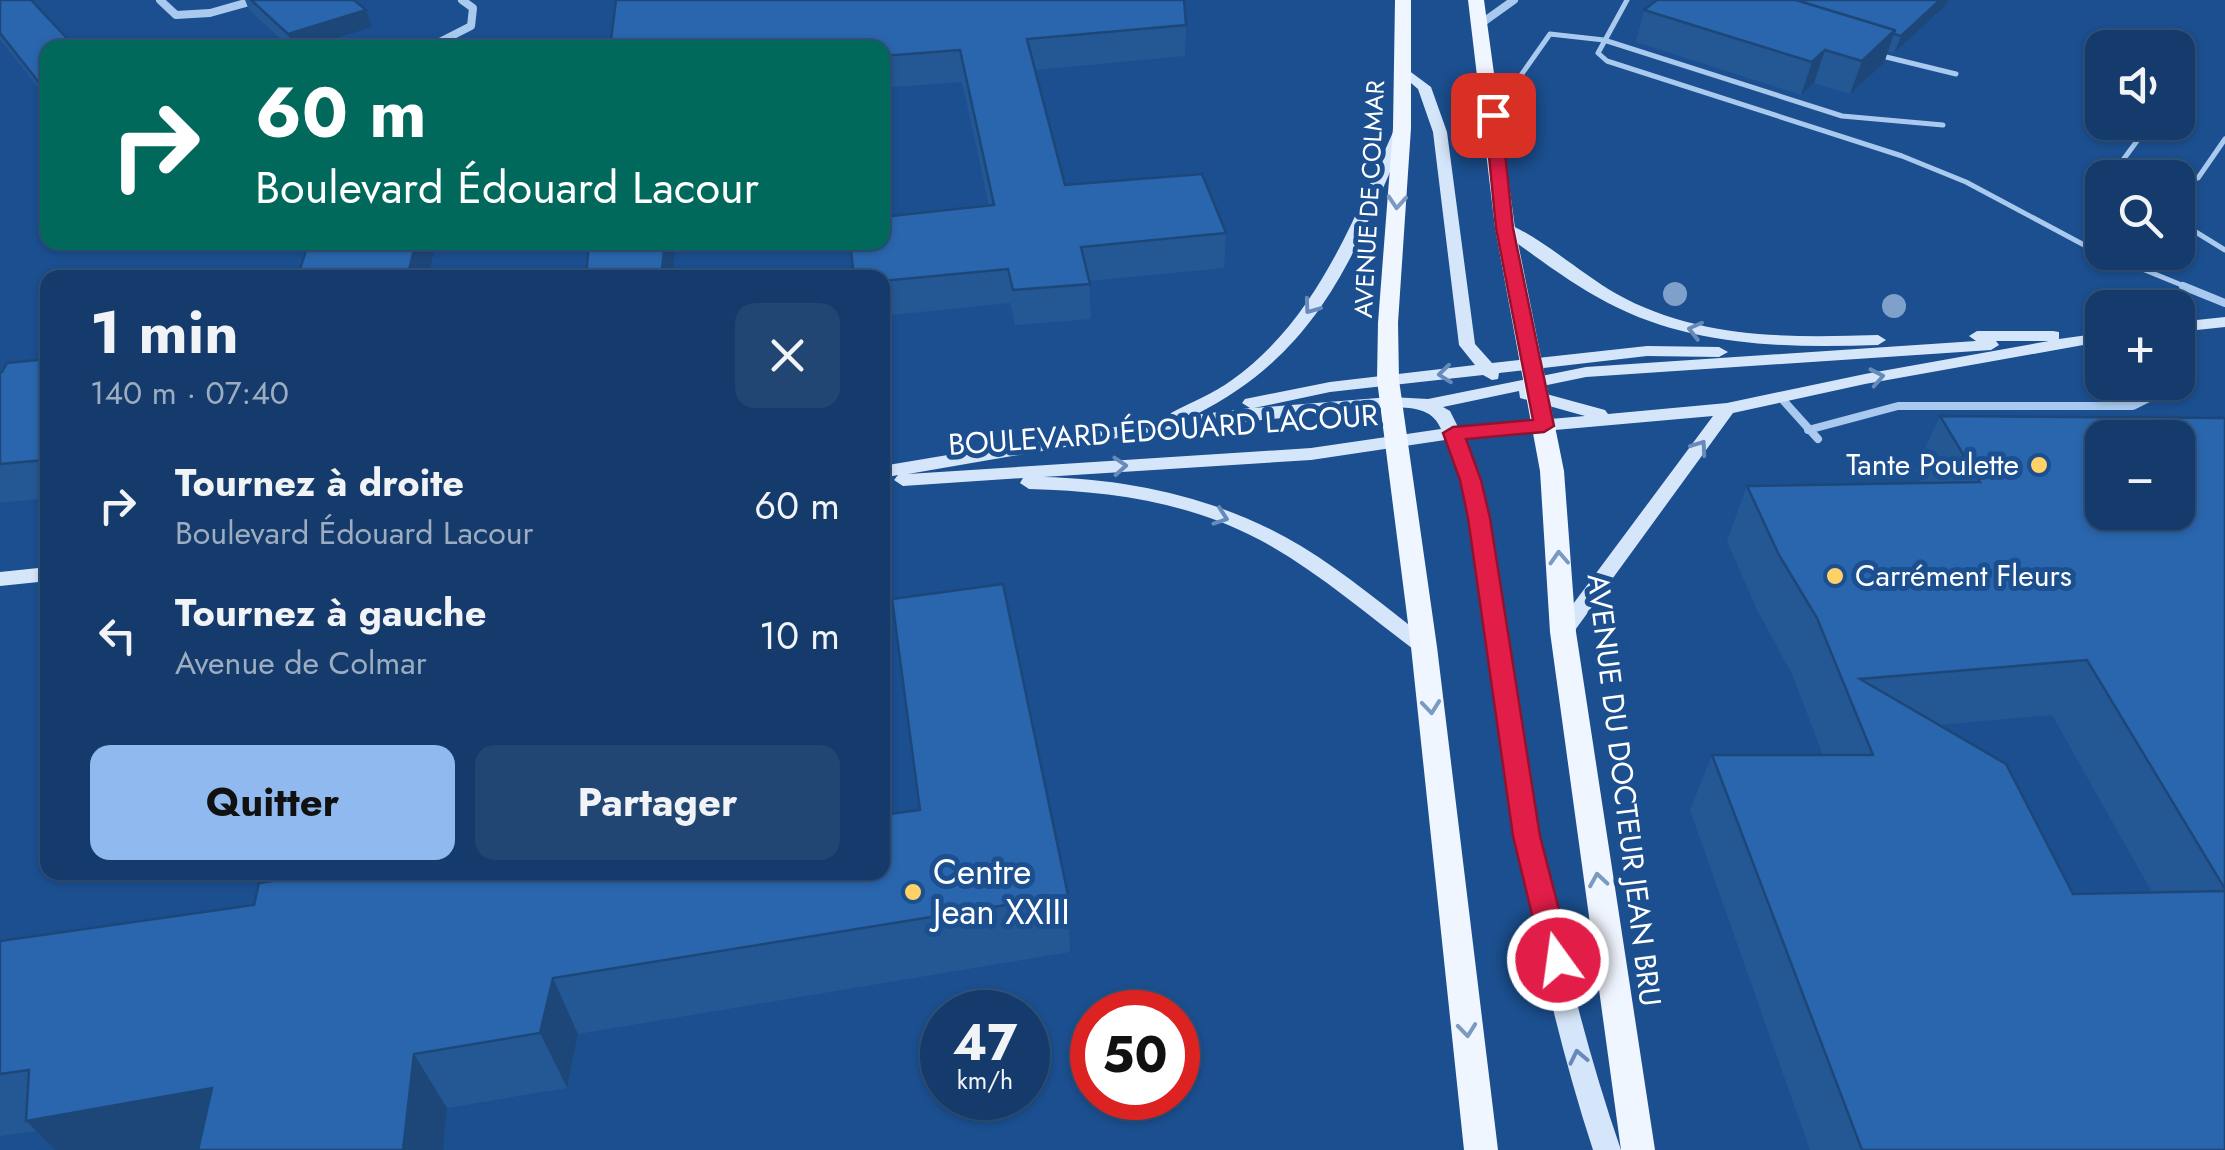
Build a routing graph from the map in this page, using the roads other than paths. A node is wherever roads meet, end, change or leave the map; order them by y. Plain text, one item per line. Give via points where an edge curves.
1 (160, 0) edge
2 (256, 0) edge
3 (462, 0) edge
4 (1404, 0) edge
5 (1476, 0) edge
6 (1514, 0) edge
7 (1627, 0) edge
8 (1479, 25) junction
9 (444, 40) edge
10 (1604, 40) junction
11 (1877, 54) edge
12 (1404, 71) junction
13 (1956, 74) dead end
14 (1493, 115) junction
15 (1942, 125) dead end
16 (1402, 128) junction
17 (2225, 140) edge
18 (2195, 179) edge
19 (1504, 228) junction
20 (2195, 231) edge
21 (2225, 250) edge
22 (2225, 303) edge
23 (2225, 322) edge
24 (2195, 326) edge
25 (2085, 337) edge
26 (2085, 338) edge
27 (2085, 340) edge
28 (1487, 369) junction
29 (1506, 386) junction
30 (1538, 392) junction
31 (1782, 399) junction
32 (2152, 400) edge
33 (1727, 409) junction
34 (1391, 412) junction
35 (1664, 416) junction
36 (1441, 417) junction
37 (1164, 424) junction
38 (1808, 430) junction
39 (1818, 439) dead end
40 (890, 471) edge
41 (890, 482) edge
42 (890, 483) edge
43 (40, 575) edge
44 (0, 580) edge
45 (1563, 632) junction
46 (1424, 646) junction
47 (1481, 1150) edge
48 (1607, 1150) edge
49 (1638, 1150) edge

1 - 2 street via 176,16
3 - 9 street via 474,8 471,26
4 - 12 main road, AVENUE DE COLMAR
5 - 8 main road
6 - 8 street
7 - 10 lane
8 - 14 main road
10 - 14 lane via 1550,34
10 - 15 lane via 1842,116
10 - 22 lane via 1598,53 1606,61 1902,156 2086,246
11 - 13 lane
12 - 16 main road, AVENUE DE COLMAR
12 - 28 main road via 1424,87 1440,132 1467,345
14 - 19 main road
16 -> 34 main road, AVENUE DE COLMAR via 1388,323
16 -> 37 main road via 1342,262 1286,342 1238,384
17 - 18 lane
25 -> 19 main road via 1806,344 1730,338 1618,301
19 - 30 main road
20 - 21 lane
23 - 24 main road
26 - 30 main road, BOULEVARD ÉDOUARD LACOUR via 1856,355 1647,350
31 -> 27 main road, BOULEVARD ÉDOUARD LACOUR
28 - 29 main road
28 - 30 main road, BOULEVARD ÉDOUARD LACOUR
28 -> 34 main road, BOULEVARD ÉDOUARD LACOUR
29 - 30 main road
29 - 36 main road, BOULEVARD ÉDOUARD LACOUR
30 - 35 main road, BOULEVARD ÉDOUARD LACOUR
30 - 35 main road via 1596,414
30 - 36 main road, BOULEVARD ÉDOUARD LACOUR
45 -> 30 main road, AVENUE DU DOCTEUR JEAN BRU via 1557,524
31 - 33 main road, BOULEVARD ÉDOUARD LACOUR
31 - 38 lane
32 - 38 lane via 2133,406 1898,406
33 - 35 main road, BOULEVARD ÉDOUARD LACOUR
45 -> 33 main road
34 - 36 main road, BOULEVARD ÉDOUARD LACOUR
34 - 36 main road, BOULEVARD ÉDOUARD LACOUR
34 - 37 main road, BOULEVARD ÉDOUARD LACOUR
41 -> 34 main road, BOULEVARD ÉDOUARD LACOUR via 1311,454
34 - 46 main road
48 -> 36 main road via 1580,1067 1527,836 1471,480
37 - 40 main road, BOULEVARD ÉDOUARD LACOUR
38 - 39 lane
42 -> 46 main road via 1038,483 1151,493 1292,549
43 - 44 main road
49 -> 45 main road, AVENUE DU DOCTEUR JEAN BRU
46 -> 47 main road

